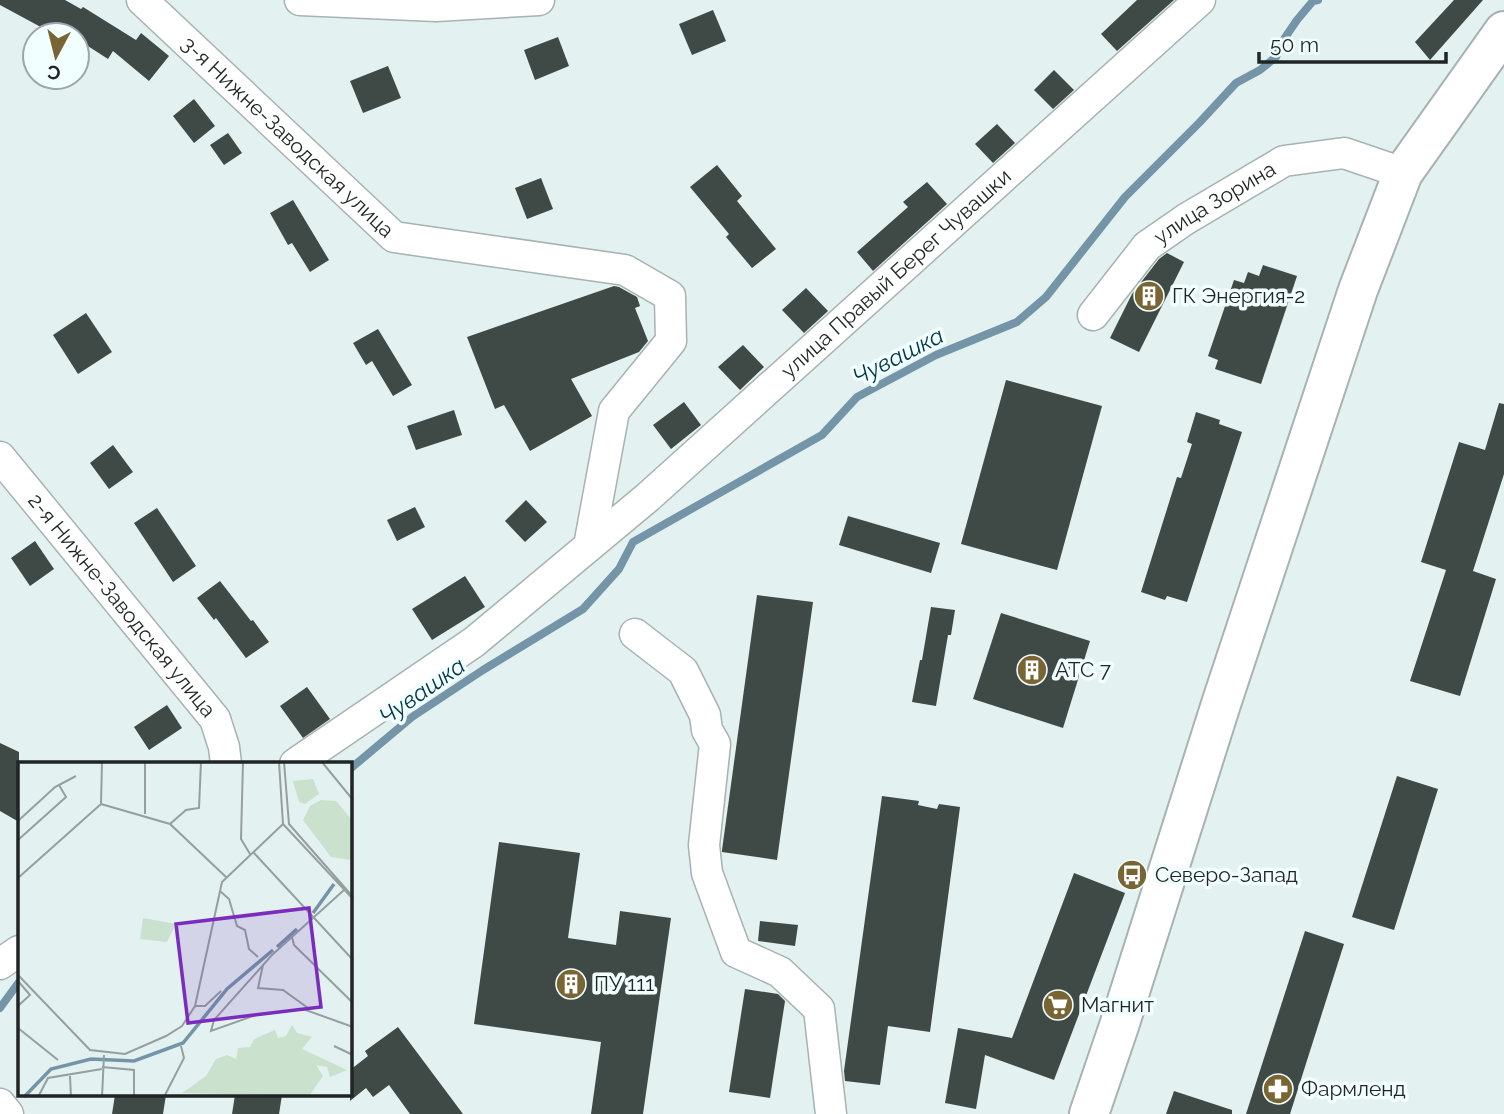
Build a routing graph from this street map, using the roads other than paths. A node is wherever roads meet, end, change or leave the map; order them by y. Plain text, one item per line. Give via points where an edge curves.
1 (142, 0) edge
2 (300, 0) edge
3 (539, 0) edge
4 (1200, 0) edge
5 (1504, 31) edge
6 (1403, 173) junction
7 (1093, 315) dead end
8 (0, 457) edge
9 (589, 546) junction
10 (635, 634) dead end
11 (226, 762) edge
12 (298, 762) edge
13 (18, 952) edge
14 (0, 964) edge
15 (0, 1104) edge
16 (8, 1114) edge
17 (831, 1114) edge
18 (1089, 1114) edge

1 - 9 street, 3-я Нижне-Заводская улица via 394,237 625,270 670,296 671,341 614,411
2 - 3 street via 436,6
4 - 9 street, улица Правый Берег Чувашки
5 - 6 main road
6 - 7 street, улица Зорина via 1345,153 1284,161 1147,246
6 - 18 main road via 1358,290
8 - 11 street, 2-я Нижне-Заводская улица via 215,719
9 - 12 street, улица Правый Берег Чувашки via 474,642
10 - 17 street via 682,671 705,715 715,744 704,845 707,873 736,952 780,972 819,1009
13 - 14 street
15 - 16 street

